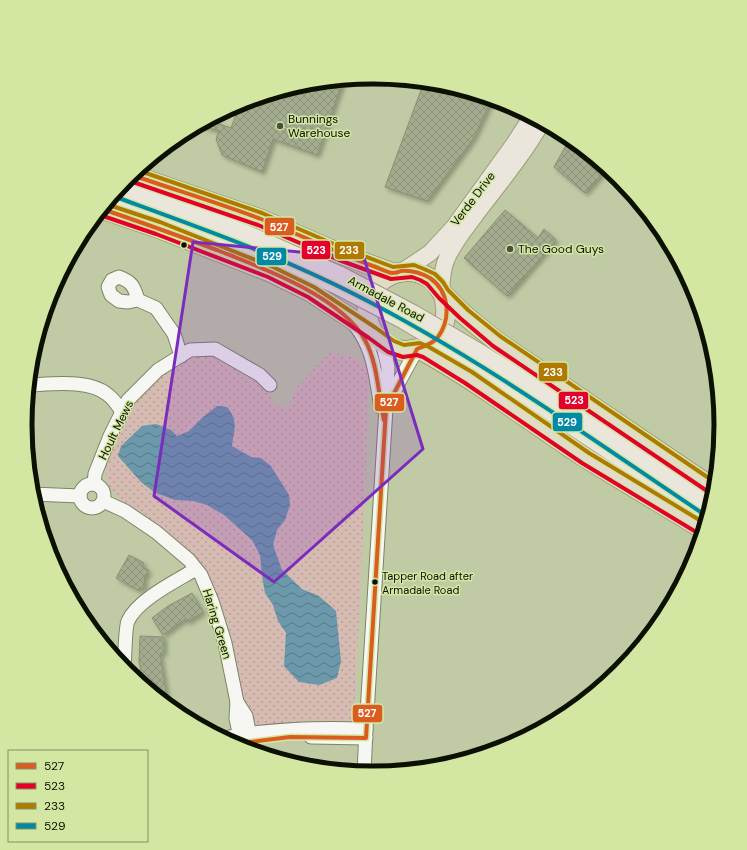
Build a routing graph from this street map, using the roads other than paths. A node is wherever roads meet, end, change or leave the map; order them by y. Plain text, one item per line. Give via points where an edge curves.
1 (529, 121) edge
2 (539, 126) edge
3 (139, 177) edge
4 (128, 188) edge
5 (119, 198) edge
6 (108, 211) edge
7 (398, 272) junction
8 (338, 280) junction
9 (442, 292) junction
10 (138, 300) dead end
11 (349, 318) junction
12 (378, 337) junction
13 (418, 349) junction
14 (181, 356) junction
15 (478, 358) junction
16 (35, 385) edge
17 (270, 385) dead end
18 (386, 408) junction
19 (122, 412) junction
20 (385, 424) junction
21 (94, 484) junction
22 (709, 485) edge
23 (40, 494) edge
24 (80, 496) junction
25 (103, 501) junction
26 (706, 502) edge
27 (703, 514) edge
28 (699, 527) edge
29 (196, 569) junction
30 (125, 658) edge
31 (366, 733) junction
32 (243, 739) edge
33 (364, 766) edge

1 - 7 main road, Verde Drive via 454,227 430,253
2 - 9 main road, Verde Drive via 517,162 467,227 447,258 443,270
3 - 7 highway, Armadale Road via 260,219 341,254
4 - 8 main road, Armadale Road via 246,232
5 - 8 main road, Armadale Road
6 - 11 highway via 270,272 311,292
7 - 9 highway via 413,271 422,274 431,279
7 - 12 highway via 383,279 374,287 369,298 368,322
8 - 15 main road, Armadale Road, bridge via 404,321
9 - 13 highway via 446,305 443,328 437,338
9 - 22 highway via 496,341
10 - 14 street via 156,308 174,334
11 - 12 highway
11 - 20 street via 362,334 370,350
12 - 13 highway via 398,350
12 - 18 street via 388,367
13 - 18 street
13 - 28 highway via 453,368 596,465
14 - 17 street, Hoult Mews via 190,350 215,349 260,375
14 - 19 street, Hoult Mews via 158,370 128,400
15 - 26 main road, Armadale Road via 521,378
15 - 27 main road, Armadale Road via 532,400
16 - 19 street via 87,385 108,394
18 - 20 street
19 - 21 street, Hoult Mews via 105,448
20 - 31 street
21 - 24 street via 82,489
21 - 25 street via 101,488
23 - 24 street
24 - 25 street via 83,504 91,508 97,507
25 - 29 street, Haring Green via 125,511 156,532
29 - 30 street via 157,592 137,609 127,622
29 - 32 street, Haring Green via 201,575 214,608 225,643 237,702 246,716
31 - 32 street via 301,733
31 - 33 street

